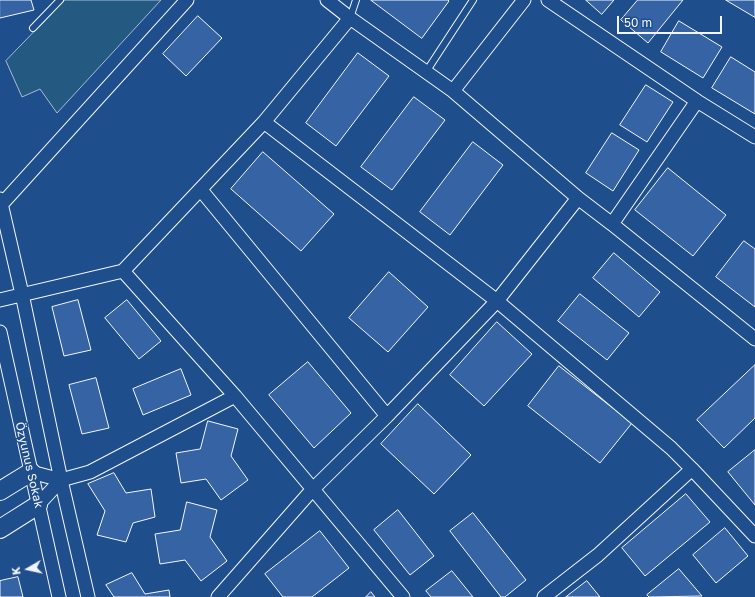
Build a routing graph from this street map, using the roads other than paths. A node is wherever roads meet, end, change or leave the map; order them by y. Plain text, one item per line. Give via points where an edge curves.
1 (60, 0) edge
2 (187, 0) edge
3 (327, 0) edge
4 (356, 0) edge
5 (473, 0) edge
6 (524, 0) edge
7 (548, 0) edge
8 (350, 18) junction
9 (33, 28) dead end
10 (426, 72) junction
11 (452, 91) junction
12 (698, 101) junction
13 (264, 122) junction
14 (755, 136) edge
15 (201, 190) junction
16 (578, 198) junction
17 (1, 202) edge
18 (612, 224) junction
19 (123, 271) junction
20 (22, 294) junction
21 (0, 300) edge
22 (497, 302) junction
23 (0, 332) edge
24 (755, 340) edge
25 (235, 396) junction
26 (387, 416) junction
27 (692, 469) junction
28 (30, 472) junction
29 (61, 480) junction
30 (312, 490) junction
31 (0, 491) edge
32 (38, 505) junction
33 (0, 529) edge
34 (755, 536) edge
35 (226, 594) edge
36 (59, 597) edge
37 (88, 597) edge
38 (403, 597) edge
39 (544, 597) edge

1 - 9 lane
2 - 17 street
3 - 8 street
4 - 8 lane
5 - 10 lane
6 - 11 street
7 - 12 street
8 - 10 street
8 - 13 street
10 - 11 street
11 - 16 street
12 - 14 street
12 - 18 street
13 - 15 street
13 - 22 street
15 - 19 street
15 - 26 street
16 - 18 street
16 - 22 street
17 - 20 street
18 - 24 street
19 - 20 street
19 - 25 street
20 - 21 street
20 - 29 street
22 - 26 street
22 - 27 street via 671,448
23 - 28 street, Özyunus Sokak
25 - 29 street via 90,472
25 - 30 street
26 - 30 street
27 - 34 street
27 - 39 street via 598,555
28 - 29 street
28 - 31 street
28 - 32 street, Özyunus Sokak
29 - 32 street
29 - 37 street
30 - 35 street
30 - 38 street
32 - 33 street
32 - 36 street, Özyunus Sokak

